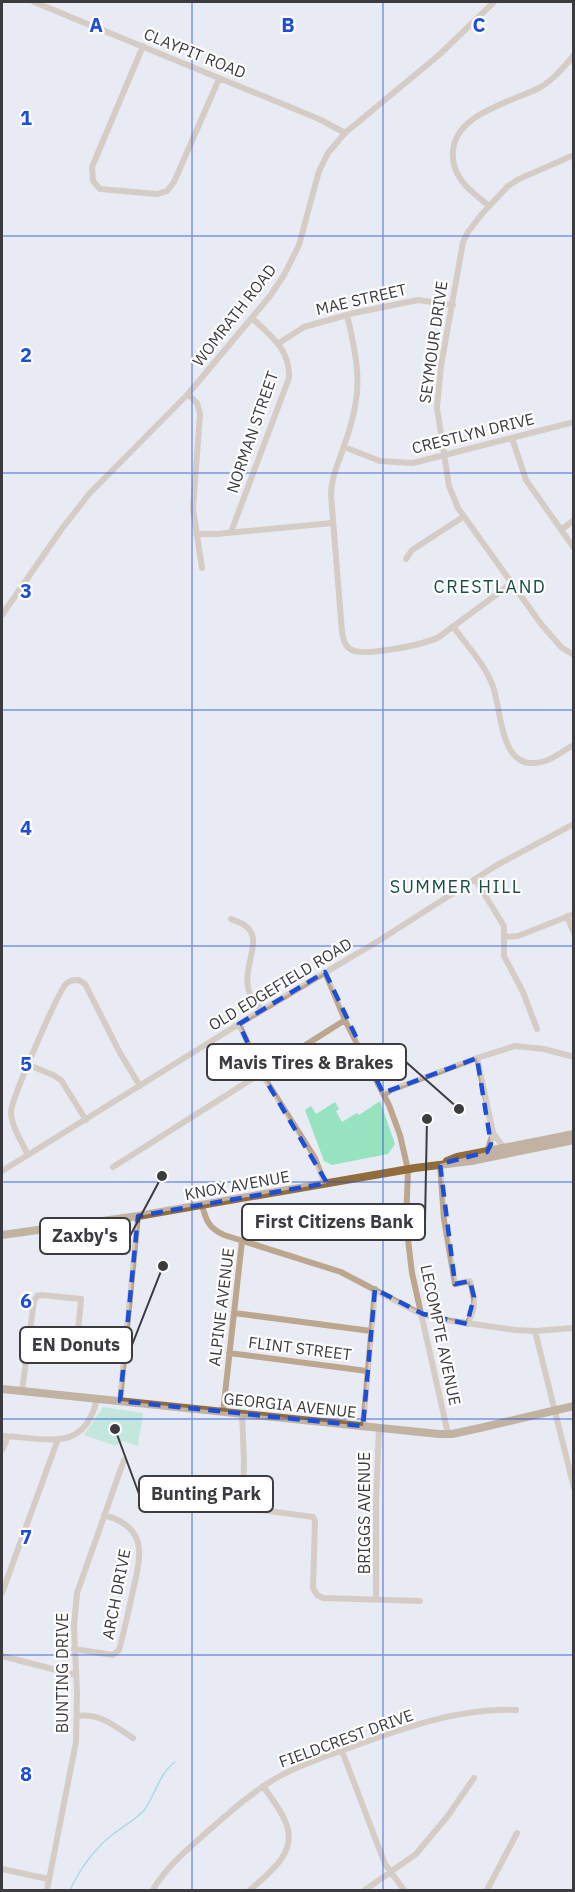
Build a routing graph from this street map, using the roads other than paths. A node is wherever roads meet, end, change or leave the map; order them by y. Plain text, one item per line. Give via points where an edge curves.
1 (34, 2) edge
2 (494, 2) edge
3 (143, 46) junction
4 (573, 55) edge
5 (219, 79) junction
6 (345, 133) junction
7 (573, 155) edge
8 (489, 206) junction
9 (453, 305) junction
10 (347, 315) junction
11 (252, 318) junction
12 (279, 343) junction
13 (188, 394) junction
14 (573, 422) edge
15 (512, 438) junction
16 (344, 447) junction
17 (443, 455) junction
18 (463, 517) junction
19 (573, 520) edge
20 (332, 523) junction
21 (561, 530) junction
22 (231, 532) junction
23 (196, 534) junction
24 (573, 548) edge
25 (406, 559) dead end
26 (201, 568) dead end
27 (512, 583) junction
28 (2, 615) edge
29 (453, 626) junction
30 (573, 655) edge
31 (573, 745) edge
32 (573, 824) edge
33 (475, 879) junction
34 (570, 915) edge
35 (231, 920) dead end
36 (573, 933) edge
37 (505, 937) junction
38 (325, 972) junction
39 (262, 1010) junction
40 (345, 1020) junction
41 (239, 1024) junction
42 (537, 1029) dead end
43 (573, 1057) edge
44 (477, 1058) junction
45 (29, 1065) junction
46 (262, 1074) junction
47 (140, 1086) junction
48 (384, 1095) junction
49 (86, 1120) junction
50 (493, 1133) junction
51 (573, 1134) edge
52 (573, 1140) edge
53 (504, 1148) junction
54 (487, 1152) junction
55 (28, 1155) junction
56 (440, 1164) junction
57 (113, 1167) dead end
58 (408, 1170) junction
59 (2, 1171) edge
60 (325, 1184) junction
61 (202, 1205) junction
62 (138, 1216) junction
63 (2, 1235) edge
64 (242, 1241) junction
65 (375, 1288) junction
66 (234, 1313) junction
67 (421, 1313) junction
68 (467, 1324) junction
69 (573, 1328) edge
70 (371, 1331) junction
71 (535, 1331) junction
72 (28, 1342) junction
73 (229, 1353) junction
74 (367, 1371) junction
75 (2, 1389) edge
76 (22, 1391) junction
77 (97, 1399) junction
78 (120, 1401) junction
79 (573, 1406) edge
80 (554, 1411) junction
81 (223, 1412) junction
82 (242, 1414) junction
83 (363, 1426) junction
84 (379, 1428) junction
85 (448, 1434) junction
86 (4, 1436) edge
87 (58, 1439) junction
88 (2, 1450) edge
89 (124, 1460) dead end
90 (573, 1488) edge
91 (105, 1515) junction
92 (2, 1593) edge
93 (376, 1599) junction
94 (420, 1601) dead end
95 (74, 1649) junction
96 (2, 1656) edge
97 (76, 1675) junction
98 (516, 1710) dead end
99 (77, 1716) junction
100 (133, 1738) dead end
101 (342, 1751) junction
102 (474, 1778) dead end
103 (263, 1786) junction
104 (517, 1833) dead end
105 (2, 1869) edge
106 (389, 1872) junction
107 (48, 1879) junction
108 (154, 1888) dead end
109 (46, 1890) edge
110 (250, 1890) edge
111 (365, 1890) edge
112 (404, 1890) edge
113 (487, 1890) edge

1 - 3 street, CLAYPIT ROAD
2 - 6 street, WOMRATH ROAD via 432,61
3 - 5 street, CLAYPIT ROAD
3 - 5 street via 92,167 93,181 100,189 157,194 167,191
4 - 8 street via 548,82 475,117 458,135 453,155 455,171
5 - 6 street, CLAYPIT ROAD
6 - 11 street, WOMRATH ROAD via 321,165 295,255
7 - 8 street, SEYMOUR DRIVE via 513,183
8 - 9 street, SEYMOUR DRIVE via 463,242
9 - 10 street, MAE STREET via 417,300
9 - 17 street, SEYMOUR DRIVE via 437,400
10 - 12 street, MAE STREET via 304,327
10 - 16 street via 359,380 357,403
11 - 12 street, NORMAN STREET
11 - 13 street, WOMRATH ROAD
12 - 22 street, NORMAN STREET via 288,362 288,383
13 - 23 street via 198,406 200,424 193,509
13 - 28 street, WOMRATH ROAD via 89,494
14 - 15 street, CRESTLYN DRIVE
15 - 17 street, CRESTLYN DRIVE
15 - 21 street via 525,480
16 - 17 street, CRESTLYN DRIVE via 399,464
16 - 20 street via 331,488
17 - 18 street, SEYMOUR DRIVE via 449,486
18 - 25 street via 412,550
18 - 27 street, SEYMOUR DRIVE
19 - 21 street
20 - 22 street
20 - 29 street via 342,632 350,650 420,645 440,637
21 - 24 street
22 - 23 street
23 - 26 street
27 - 29 street
27 - 30 street, SEYMOUR DRIVE via 552,637
29 - 31 street via 491,681 506,744 513,754 528,762 541,762
32 - 33 street, OLD EDGEFIELD ROAD
33 - 37 street via 504,926
33 - 38 street, OLD EDGEFIELD ROAD
34 - 36 street
34 - 37 street via 518,936
35 - 39 street via 246,925 251,934 253,953 246,985 250,997
37 - 42 street via 504,956
38 - 39 street, OLD EDGEFIELD ROAD
38 - 40 street, LECOMPTE AVENUE
39 - 41 street, OLD EDGEFIELD ROAD
40 - 46 street
40 - 48 street, LECOMPTE AVENUE
41 - 46 street
41 - 47 street, OLD EDGEFIELD ROAD
43 - 44 street via 515,1046
44 - 48 street
44 - 50 street
45 - 47 street via 65,985 79,980 85,984
45 - 49 street via 61,1080
45 - 55 street via 11,1114
46 - 57 street
46 - 60 street via 315,1158
47 - 49 street, OLD EDGEFIELD ROAD
48 - 58 street, LECOMPTE AVENUE via 400,1135
49 - 55 street, OLD EDGEFIELD ROAD
50 - 53 street
50 - 54 street
51 - 53 main road, KNOX AVENUE
52 - 56 main road, KNOX AVENUE
53 - 54 main road, KNOX AVENUE
54 - 56 main road, KNOX AVENUE
55 - 59 street, OLD EDGEFIELD ROAD
56 - 58 main road, KNOX AVENUE
56 - 68 street via 455,1284 470,1281 474,1298 475,1309
58 - 60 main road, KNOX AVENUE
58 - 67 street, LECOMPTE AVENUE via 406,1223
60 - 61 main road, KNOX AVENUE
61 - 62 main road, KNOX AVENUE
61 - 64 street via 211,1228
62 - 63 main road, KNOX AVENUE
62 - 78 street
64 - 65 street via 335,1270
64 - 66 street, ALPINE AVENUE
65 - 67 street
65 - 70 street
66 - 70 street
66 - 73 street, ALPINE AVENUE
67 - 68 street
67 - 85 street, LECOMPTE AVENUE
68 - 71 street
69 - 71 street
70 - 74 street
71 - 80 street
72 - 72 street via 37,1296 81,1299 74,1345
72 - 76 street
73 - 74 street, FLINT STREET
73 - 81 street, ALPINE AVENUE
74 - 83 street
75 - 76 main road, GEORGIA AVENUE
76 - 77 main road, GEORGIA AVENUE
77 - 78 main road, GEORGIA AVENUE
77 - 87 street via 81,1431
78 - 81 main road, GEORGIA AVENUE
79 - 80 main road, GEORGIA AVENUE
80 - 85 main road, GEORGIA AVENUE
80 - 90 street
81 - 82 main road, GEORGIA AVENUE
82 - 83 main road, GEORGIA AVENUE
82 - 93 street via 243,1505 313,1517 313,1588 317,1595
83 - 84 main road, GEORGIA AVENUE
84 - 85 main road, GEORGIA AVENUE
84 - 93 street, BRIGGS AVENUE
86 - 87 street
86 - 88 street
87 - 92 street
89 - 91 street, BUNTING DRIVE
91 - 95 street, BUNTING DRIVE via 77,1593
91 - 95 street, ARCH DRIVE via 129,1526 140,1547 126,1622 117,1654
93 - 94 street
95 - 97 street, BUNTING DRIVE
96 - 97 street
97 - 99 street, BUNTING DRIVE
98 - 101 street, FIELDCREST DRIVE via 493,1709 416,1725
99 - 100 street via 99,1716
99 - 107 street, BUNTING DRIVE via 75,1752
101 - 103 street, FIELDCREST DRIVE
101 - 106 street
102 - 106 street via 423,1846
103 - 108 street, FIELDCREST DRIVE via 170,1866
103 - 110 street via 286,1822 288,1842 279,1863
104 - 113 street
105 - 107 street
106 - 111 street
106 - 112 street
107 - 109 street, BUNTING DRIVE

